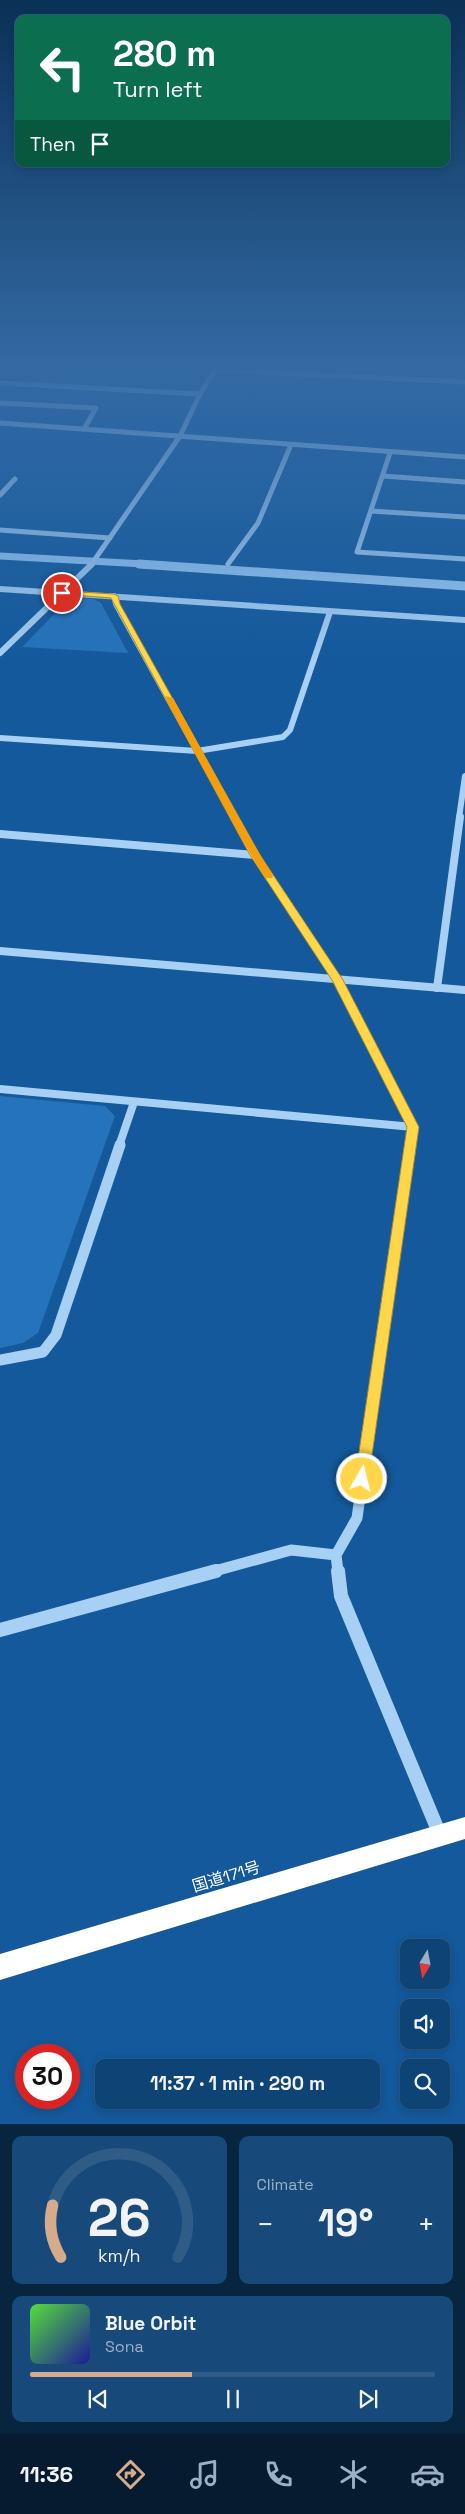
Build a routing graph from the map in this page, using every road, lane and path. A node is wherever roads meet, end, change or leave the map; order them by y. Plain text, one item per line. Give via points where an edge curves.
1 (157, 469) edge
2 (281, 469) edge
3 (385, 469) edge
4 (383, 476) junction
5 (15, 479) dead end
6 (465, 482) edge
7 (0, 495) edge
8 (371, 511) junction
9 (465, 517) edge
10 (0, 530) edge
11 (110, 538) junction
12 (465, 559) edge
13 (228, 564) dead end
14 (0, 589) edge
15 (62, 593) junction
16 (114, 596) junction
17 (330, 612) junction
18 (465, 620) edge
19 (0, 653) edge
20 (0, 738) edge
21 (197, 751) junction
22 (465, 776) edge
23 (0, 834) edge
24 (255, 855) junction
25 (0, 950) edge
26 (338, 980) junction
27 (437, 988) junction
28 (465, 990) edge
29 (0, 1089) edge
30 (134, 1102) junction
31 (413, 1127) junction
32 (0, 1360) edge
33 (336, 1555) junction
34 (0, 1630) edge
35 (465, 1828) edge
36 (440, 1835) junction
37 (0, 1967) edge

1 - 11 street
2 - 13 street via 258,523
3 - 4 street
4 - 6 street
4 - 8 street
5 - 7 street
8 - 9 street
8 - 12 street via 357,552
10 - 11 street
11 - 15 street via 88,570
14 - 15 street
15 - 16 street
15 - 19 street
16 - 17 street
16 - 21 street
17 - 18 street
17 - 21 street via 290,730 283,737
20 - 21 street
21 - 24 street
22 - 27 street
23 - 24 street
24 - 26 street
25 - 26 street
26 - 27 street
26 - 31 street
27 - 28 street
29 - 30 street
30 - 31 street
30 - 32 street via 56,1335 43,1352
31 - 33 street via 357,1518
33 - 34 street via 291,1550
33 - 36 street via 341,1596
35 - 36 highway, 国道171号
36 - 37 highway, 国道171号

